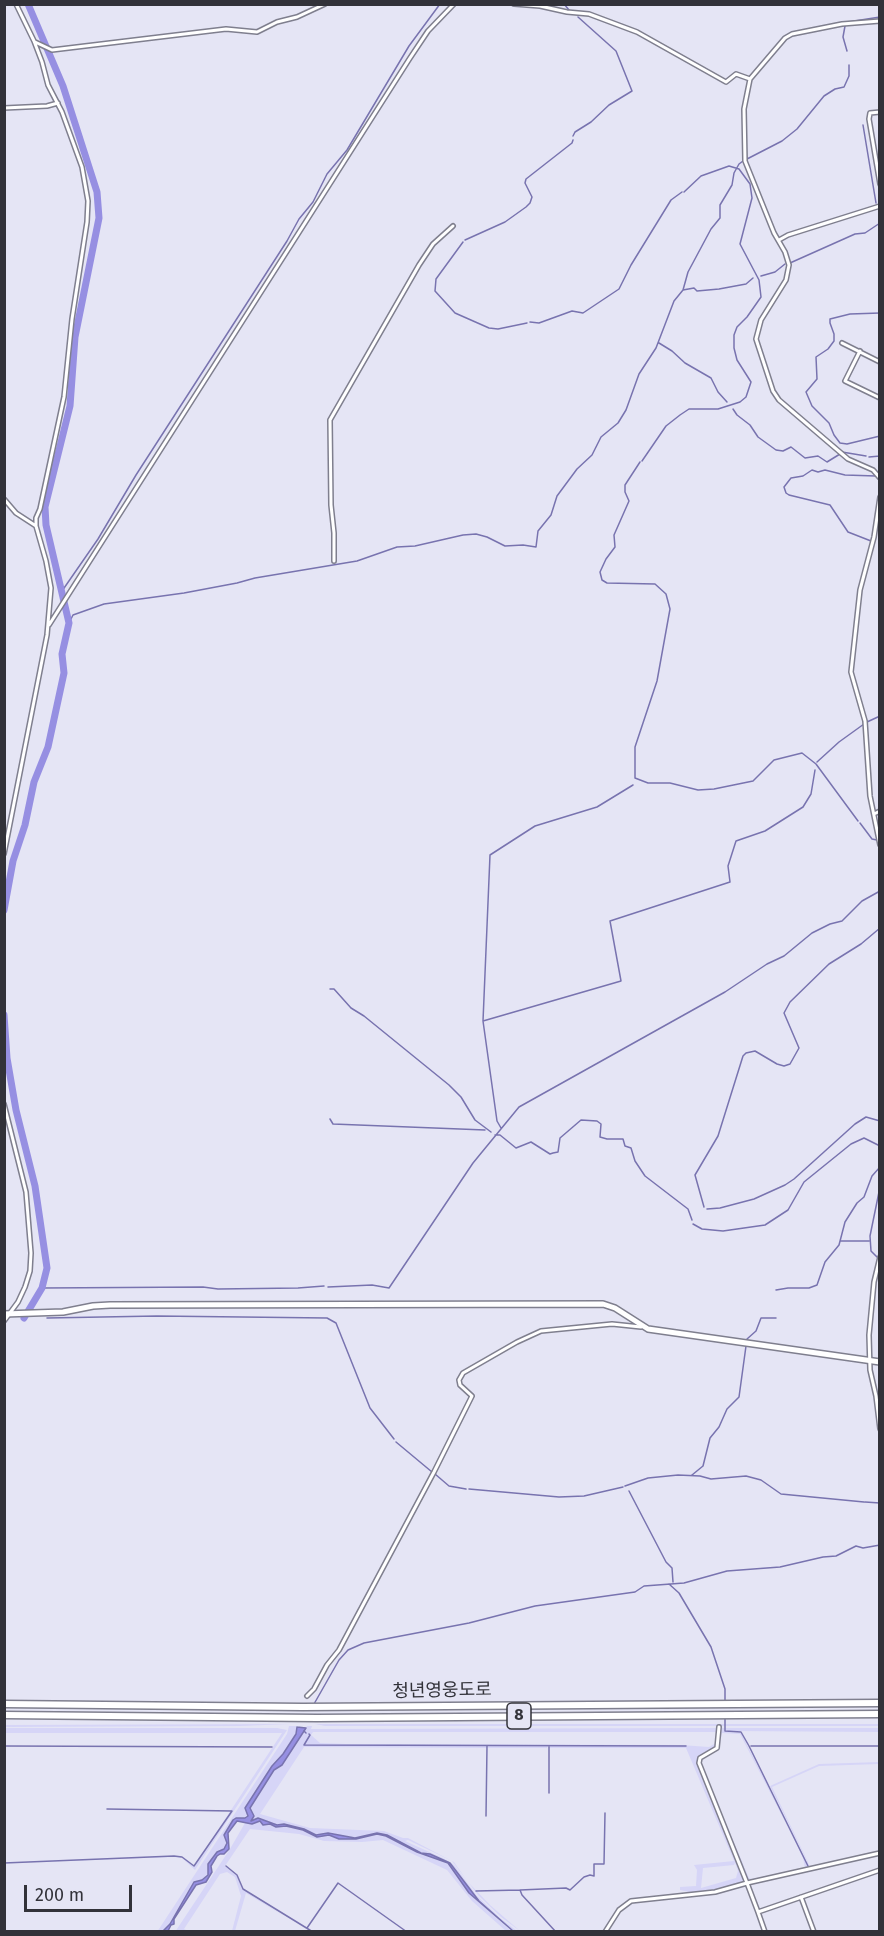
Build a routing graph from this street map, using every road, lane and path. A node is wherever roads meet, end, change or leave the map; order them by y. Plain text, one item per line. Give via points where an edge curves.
1 (16, 4) edge
2 (325, 4) edge
3 (454, 4) edge
4 (514, 4) edge
5 (879, 21) edge
6 (34, 41) junction
7 (750, 79) junction
8 (58, 103) junction
9 (4, 108) edge
10 (879, 112) edge
11 (879, 184) edge
12 (879, 206) edge
13 (453, 226) dead end
14 (779, 240) junction
15 (842, 343) dead end
16 (860, 351) junction
17 (879, 362) edge
18 (879, 398) edge
19 (879, 478) edge
20 (4, 499) edge
21 (879, 500) edge
22 (36, 526) junction
23 (334, 561) dead end
24 (47, 628) junction
25 (879, 811) edge
26 (874, 814) junction
27 (879, 845) edge
28 (4, 854) edge
29 (4, 1104) edge
30 (879, 1257) edge
31 (7, 1314) edge
32 (4, 1321) edge
33 (642, 1327) junction
34 (869, 1361) junction
35 (879, 1362) edge
36 (879, 1429) edge
37 (307, 1696) dead end
38 (879, 1703) edge
39 (4, 1704) edge
40 (879, 1714) edge
41 (4, 1715) edge
42 (719, 1727) dead end
43 (879, 1853) edge
44 (879, 1870) edge
45 (747, 1883) junction
46 (801, 1896) junction
47 (758, 1912) junction
48 (605, 1932) edge
49 (765, 1932) edge
50 (814, 1932) edge

1 - 6 street
2 - 6 street via 257,32 226,29 52,50
3 - 24 street via 422,40
4 - 7 street via 589,14 637,32 726,82 736,74
5 - 7 street via 792,34
6 - 8 street
7 - 14 street via 744,109 744,157
8 - 9 street
8 - 22 street via 82,167 87,222 64,397
10 - 11 street via 870,113 869,119
12 - 14 street
13 - 23 street via 433,244 419,265 330,420
14 - 19 street via 788,273 761,320 756,339 773,391 838,451 873,470
15 - 16 street
16 - 17 street
16 - 18 street via 845,381
20 - 22 street
21 - 26 street via 860,590 851,672 865,721
22 - 24 street via 51,588
24 - 28 street
25 - 26 street
26 - 27 street
29 - 31 street via 26,1192 31,1253 25,1287
30 - 34 street
31 - 32 street
31 - 33 main road via 110,1305 603,1304
33 - 34 main road
33 - 37 street via 612,1324 541,1331 463,1373 460,1385 472,1396 339,1650
34 - 35 main road
34 - 36 street
38 - 39 highway, 청년영웅도로 / 8 via 324,1707
40 - 41 highway, 청년영웅도로 / 8 via 317,1718
42 - 45 street via 717,1748 700,1758 699,1763
43 - 45 street
44 - 46 street
45 - 47 street
45 - 48 street via 715,1892 631,1901 619,1910
46 - 47 street
46 - 50 street
47 - 49 street

